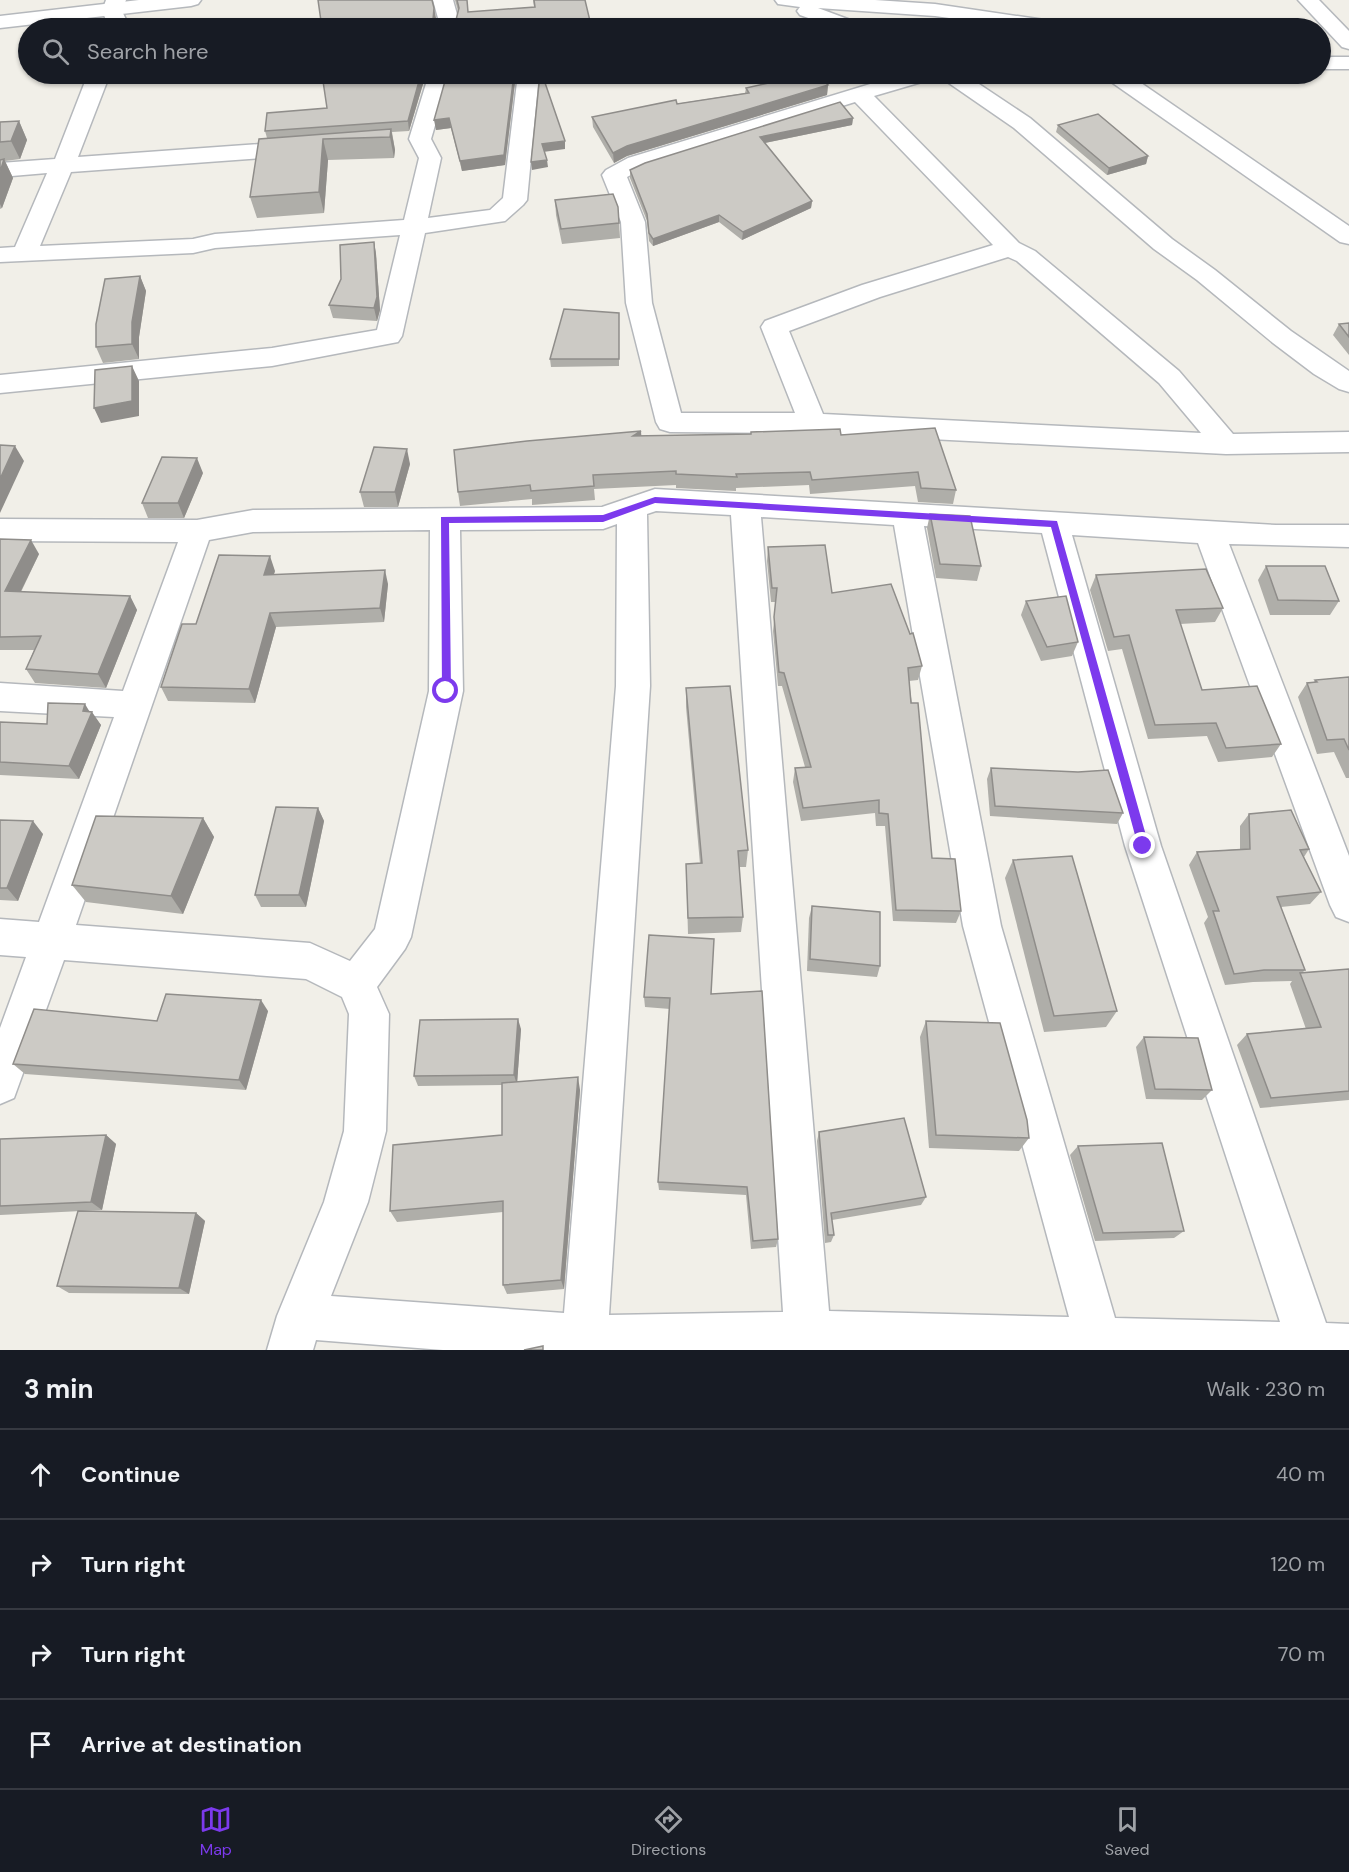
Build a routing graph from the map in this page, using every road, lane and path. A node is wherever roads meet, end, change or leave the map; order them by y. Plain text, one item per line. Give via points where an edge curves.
1 (191, 0) edge
2 (443, 0) edge
3 (785, 0) edge
4 (1308, 0) edge
5 (841, 2) edge
6 (114, 13) edge
7 (51, 18) edge
8 (448, 18) edge
9 (824, 18) edge
10 (987, 18) edge
11 (1325, 18) edge
12 (18, 21) edge
13 (0, 22) edge
14 (1331, 24) edge
15 (1349, 43) edge
16 (1331, 63) edge
17 (1349, 63) edge
18 (95, 84) edge
19 (434, 84) edge
20 (528, 84) edge
21 (892, 84) edge
22 (965, 84) edge
23 (1129, 84) edge
24 (859, 94) junction
25 (325, 146) edge
26 (62, 166) junction
27 (0, 170) edge
28 (412, 227) junction
29 (1349, 237) edge
30 (1010, 248) junction
31 (26, 253) junction
32 (0, 255) edge
33 (1349, 383) edge
34 (0, 384) edge
35 (813, 423) junction
36 (1349, 442) edge
37 (1226, 444) junction
38 (745, 505) junction
39 (632, 510) junction
40 (907, 515) junction
41 (446, 519) junction
42 (1054, 524) junction
43 (0, 530) edge
44 (197, 531) junction
45 (1210, 533) junction
46 (1349, 536) edge
47 (0, 698) edge
48 (135, 705) junction
49 (1349, 905) edge
50 (0, 937) edge
51 (51, 942) junction
52 (356, 984) junction
53 (0, 1084) edge
54 (295, 1333) edge
55 (810, 1342) edge
56 (940, 1343) edge
57 (584, 1344) edge
58 (1100, 1345) edge
59 (1330, 1346) edge

1 - 6 street
2 - 8 street
3 - 5 street
3 - 9 street
4 - 11 street
5 - 10 street
6 - 7 street
12 - 13 street
14 - 15 street
16 - 17 street
18 - 26 street
19 - 28 street via 408,140 430,158
20 - 28 street via 515,200 497,216
21 - 24 street
22 - 33 street via 1022,123 1163,243 1282,337
23 - 29 street
24 - 30 street
24 - 35 street via 636,163 614,175 633,222 639,303 670,422
25 - 26 street
26 - 27 street
26 - 31 street
28 - 31 street via 215,241 193,246
28 - 34 street via 389,336 272,357
30 - 35 street via 871,291 774,327
30 - 37 street via 1026,256 1169,377
31 - 32 street
35 - 37 street
36 - 37 street
38 - 39 street via 655,500
38 - 40 street
38 - 55 street
39 - 41 street via 603,519
39 - 57 street via 633,686
40 - 42 street
40 - 58 street via 982,926
41 - 44 street via 253,521
41 - 52 street via 446,691 392,937
42 - 45 street
42 - 59 street via 1143,846
43 - 44 street
44 - 48 street
45 - 46 street
45 - 49 street
47 - 48 street
48 - 51 street
50 - 51 street
51 - 52 street via 310,961
51 - 53 street
52 - 54 street via 369,1014 365,1131 346,1202
54 - 57 street
55 - 56 street
55 - 57 street
56 - 58 street
58 - 59 street

